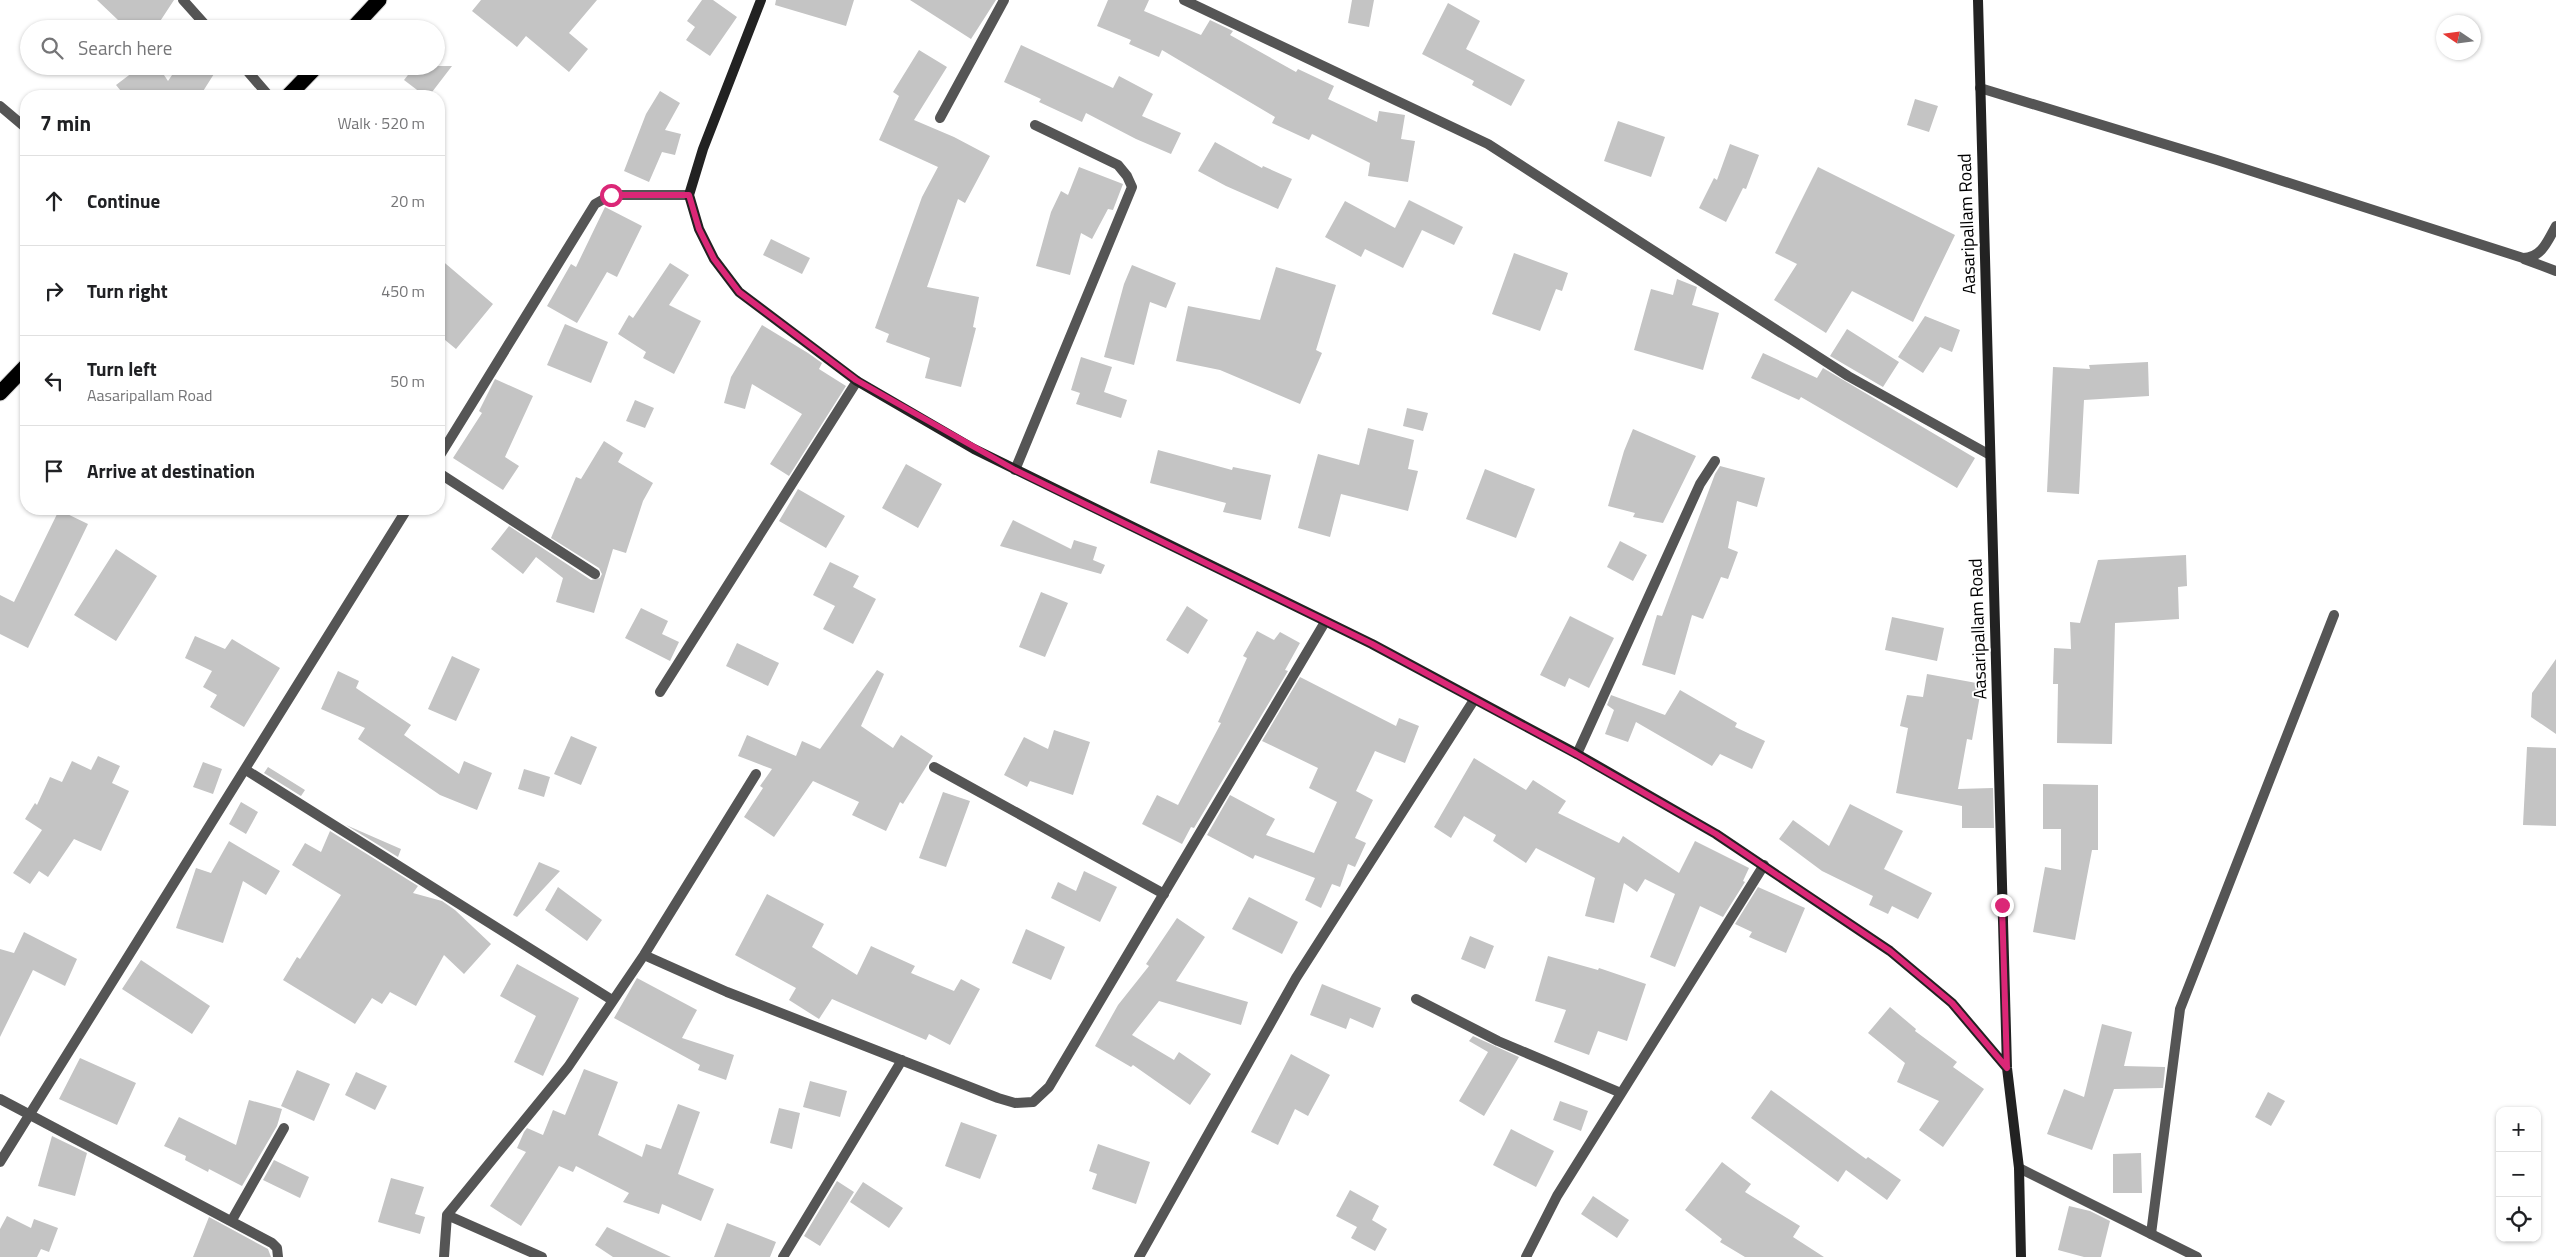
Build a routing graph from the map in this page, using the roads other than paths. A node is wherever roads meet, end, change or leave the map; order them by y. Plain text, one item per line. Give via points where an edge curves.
1 (183, 0) edge
2 (380, 0) edge
3 (761, 0) edge
4 (1004, 0) edge
5 (1184, 0) edge
6 (1978, 0) edge
7 (201, 20) edge
8 (361, 20) edge
9 (250, 75) edge
10 (308, 75) edge
11 (1980, 88) junction
12 (264, 90) edge
13 (294, 90) edge
14 (0, 106) edge
15 (940, 118) dead end
16 (20, 123) edge
17 (1036, 125) dead end
18 (689, 195) junction
19 (2556, 226) edge
20 (2523, 258) junction
21 (2556, 271) edge
22 (20, 372) edge
23 (857, 381) junction
24 (0, 393) edge
25 (445, 447) edge
26 (1990, 455) junction
27 (1715, 461) dead end
28 (1015, 470) junction
29 (445, 477) edge
30 (403, 515) edge
31 (595, 574) dead end
32 (2334, 615) dead end
33 (1325, 622) junction
34 (660, 692) dead end
35 (1474, 700) junction
36 (1576, 754) junction
37 (934, 767) dead end
38 (246, 770) junction
39 (756, 774) dead end
40 (1764, 865) junction
41 (1164, 894) junction
42 (644, 955) junction
43 (1416, 999) dead end
44 (612, 1000) junction
45 (902, 1060) junction
46 (2007, 1068) junction
47 (1621, 1093) junction
48 (0, 1099) edge
49 (30, 1116) junction
50 (284, 1128) dead end
51 (0, 1162) edge
52 (2019, 1168) junction
53 (447, 1215) junction
54 (232, 1220) junction
55 (2151, 1234) junction
56 (278, 1257) edge
57 (444, 1257) edge
58 (542, 1257) edge
59 (783, 1257) edge
60 (1139, 1257) edge
61 (1526, 1257) edge
62 (2021, 1257) edge
63 (2197, 1257) edge

1 - 7 street
2 - 8 highway
3 - 18 street via 703,149
4 - 15 street
5 - 26 street via 1488,144 1848,376
6 - 11 street, Aasaripallam Road
9 - 12 street
10 - 13 highway
11 - 20 street
11 - 26 street, Aasaripallam Road
14 - 16 street
17 - 28 street via 1118,164 1132,187
18 - 23 street via 699,229 714,259 739,292
18 - 25 street via 618,194 595,204
19 - 20 street via 2540,252
20 - 21 street
22 - 24 highway
23 - 28 street
23 - 34 street
26 - 46 street, Aasaripallam Road
27 - 36 street via 1700,484
28 - 33 street
29 - 31 street
30 - 38 street
32 - 55 street via 2180,1009
33 - 35 street
33 - 41 street
35 - 36 street
35 - 60 street via 1296,978
36 - 40 street
37 - 41 street
38 - 44 street
38 - 49 street
39 - 42 street
40 - 46 street via 1911,968 1952,1003
40 - 47 street
41 - 45 street via 1049,1087 1034,1102 1015,1103
42 - 44 street
42 - 45 street via 727,992
43 - 47 street via 1498,1041
44 - 53 street via 568,1068
45 - 59 street
46 - 52 street, Aasaripallam Road
47 - 61 street via 1557,1196
48 - 49 street
49 - 51 street
49 - 54 street
50 - 54 street
52 - 55 street
52 - 62 street, Aasaripallam Road
53 - 57 street
53 - 58 street
54 - 56 street via 272,1243 277,1248
55 - 63 street

